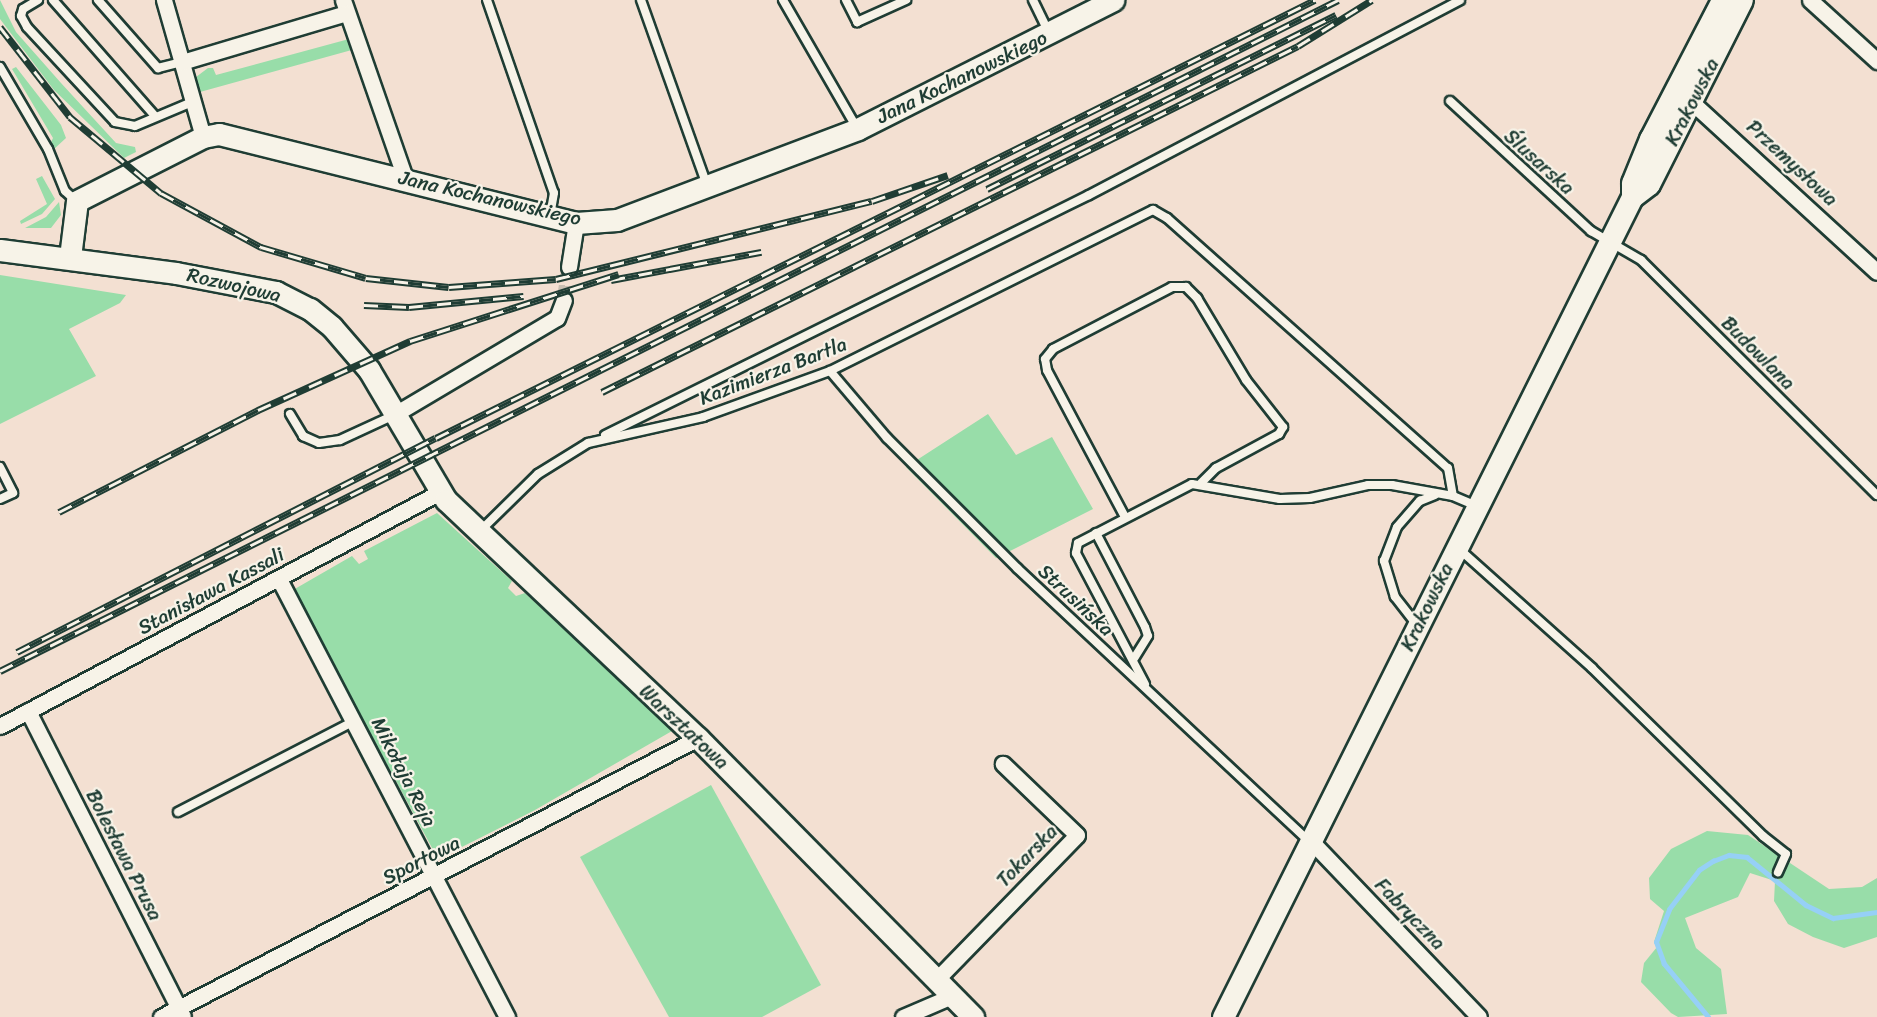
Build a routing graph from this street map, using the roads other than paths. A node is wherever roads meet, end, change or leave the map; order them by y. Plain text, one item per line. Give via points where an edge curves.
1 (38, 0) edge
2 (53, 0) edge
3 (98, 0) edge
4 (164, 0) edge
5 (487, 0) edge
6 (783, 0) edge
7 (846, 0) edge
8 (906, 0) edge
9 (1033, 0) edge
10 (1113, 0) edge
11 (1460, 0) edge
12 (1722, 0) edge
13 (1742, 0) edge
14 (1810, 0) edge
15 (644, 1) edge
16 (344, 6) edge
17 (1050, 33) junction
18 (1877, 61) edge
19 (182, 62) junction
20 (0, 67) edge
21 (1674, 90) junction
22 (1694, 100) junction
23 (1450, 101) dead end
24 (192, 102) junction
25 (155, 116) junction
26 (858, 129) junction
27 (203, 136) junction
28 (405, 178) junction
29 (708, 187) junction
30 (1632, 197) junction
31 (77, 201) junction
32 (550, 215) junction
33 (576, 223) junction
34 (1610, 242) junction
35 (0, 250) edge
36 (70, 257) junction
37 (569, 267) tunnel mouth
38 (1877, 272) edge
39 (564, 300) tunnel mouth
40 (830, 371) junction
41 (290, 414) dead end
42 (400, 423) junction
43 (588, 443) junction
44 (0, 468) edge
45 (1201, 483) junction
46 (440, 492) junction
47 (1435, 495) junction
48 (1877, 495) edge
49 (1453, 496) junction
50 (0, 500) edge
51 (1478, 506) junction
52 (1125, 518) junction
53 (477, 533) junction
54 (1096, 533) junction
55 (1457, 547) junction
56 (279, 579) junction
57 (1418, 626) junction
58 (1134, 658) junction
59 (1147, 687) junction
60 (28, 711) junction
61 (354, 721) junction
62 (0, 726) edge
63 (699, 738) junction
64 (1003, 764) dead end
65 (178, 812) dead end
66 (1311, 842) junction
67 (1778, 872) dead end
68 (434, 876) junction
69 (936, 980) junction
70 (952, 996) junction
71 (181, 1013) edge
72 (501, 1015) edge
73 (161, 1017) edge
74 (903, 1017) edge
75 (973, 1017) edge
76 (1223, 1017) edge
77 (1479, 1017) edge

1 - 25 lane via 23,9 21,16 27,27 115,122 135,126
2 - 25 lane
3 - 19 lane via 158,68
4 - 19 street
5 - 32 lane via 554,193
6 - 26 lane
7 - 8 lane via 857,22
9 - 17 lane
10 - 17 street, Jana Kochanowskiego
11 - 43 lane via 1099,190
12 - 21 street, Krakowska
13 - 22 street, Krakowska
14 - 18 street
15 - 29 lane
16 - 19 street
16 - 28 street
17 - 26 street, Jana Kochanowskiego
19 - 24 street
20 - 31 lane via 48,150 65,191
21 - 22 street, Przemysłowa
21 - 30 street, Krakowska via 1632,183
22 - 30 street, Krakowska via 1649,184
22 - 38 street, Przemysłowa
23 - 34 lane, Ślusarska via 1591,231
24 - 25 lane
24 - 27 street
26 - 29 street, Jana Kochanowskiego
27 - 28 street, Jana Kochanowskiego via 237,136
27 - 31 street, Jana Kochanowskiego
28 - 32 street, Jana Kochanowskiego
29 - 33 street, Jana Kochanowskiego via 617,220
30 - 34 street, Krakowska
31 - 36 street
32 - 33 street, Jana Kochanowskiego
33 - 37 street
34 - 48 lane, Budowlana via 1641,260
34 - 51 street, Krakowska
35 - 36 street, Rozwojowa
36 - 42 street, Rozwojowa via 176,273 276,292 292,299 332,327 351,346
39 - 42 street via 557,318
40 - 43 lane, Kazimierza Bartla via 703,417
40 - 49 lane, Kazimierza Bartla via 1153,210 1167,218 1448,468
40 - 59 lane, Strusińska via 887,438 1017,568
41 - 42 lane via 303,436 319,443
42 - 46 street, Warsztatowa
43 - 53 lane, Kazimierza Bartla via 538,474
44 - 50 lane via 13,493
45 - 47 lane via 1280,499 1310,498 1368,485 1392,485
45 - 52 lane
45 - 52 lane via 1216,468 1278,434 1283,427 1246,380 1197,298 1186,287 1172,287 1053,348 1045,359 1047,370
46 - 53 street, Warsztatowa
46 - 56 street, Stanisława Kassali
47 - 49 lane
47 - 57 lane via 1420,501 1397,527 1384,561 1395,597
49 - 51 lane
51 - 55 street, Krakowska
52 - 54 lane
53 - 63 street, Warsztatowa
54 - 58 lane via 1148,636
54 - 58 lane via 1078,543 1076,554
55 - 57 street, Krakowska
55 - 67 lane via 1592,668 1786,854
56 - 60 street, Stanisława Kassali
56 - 61 street, Mikołaja Reja
57 - 66 street, Krakowska
58 - 59 lane
59 - 66 lane, Strusińska via 1265,803
60 - 62 street, Stanisława Kassali
60 - 71 street, Bolesława Prusa
61 - 65 lane
61 - 68 street, Mikołaja Reja
63 - 68 street, Sportowa
63 - 69 street, Warsztatowa
64 - 69 street, Tokarska via 1077,835
66 - 76 street, Krakowska
66 - 77 street, Fabryczna
68 - 71 street, Sportowa
68 - 72 street, Mikołaja Reja
69 - 70 street, Warsztatowa
70 - 74 street
70 - 75 street, Warsztatowa
71 - 73 street, Sportowa

